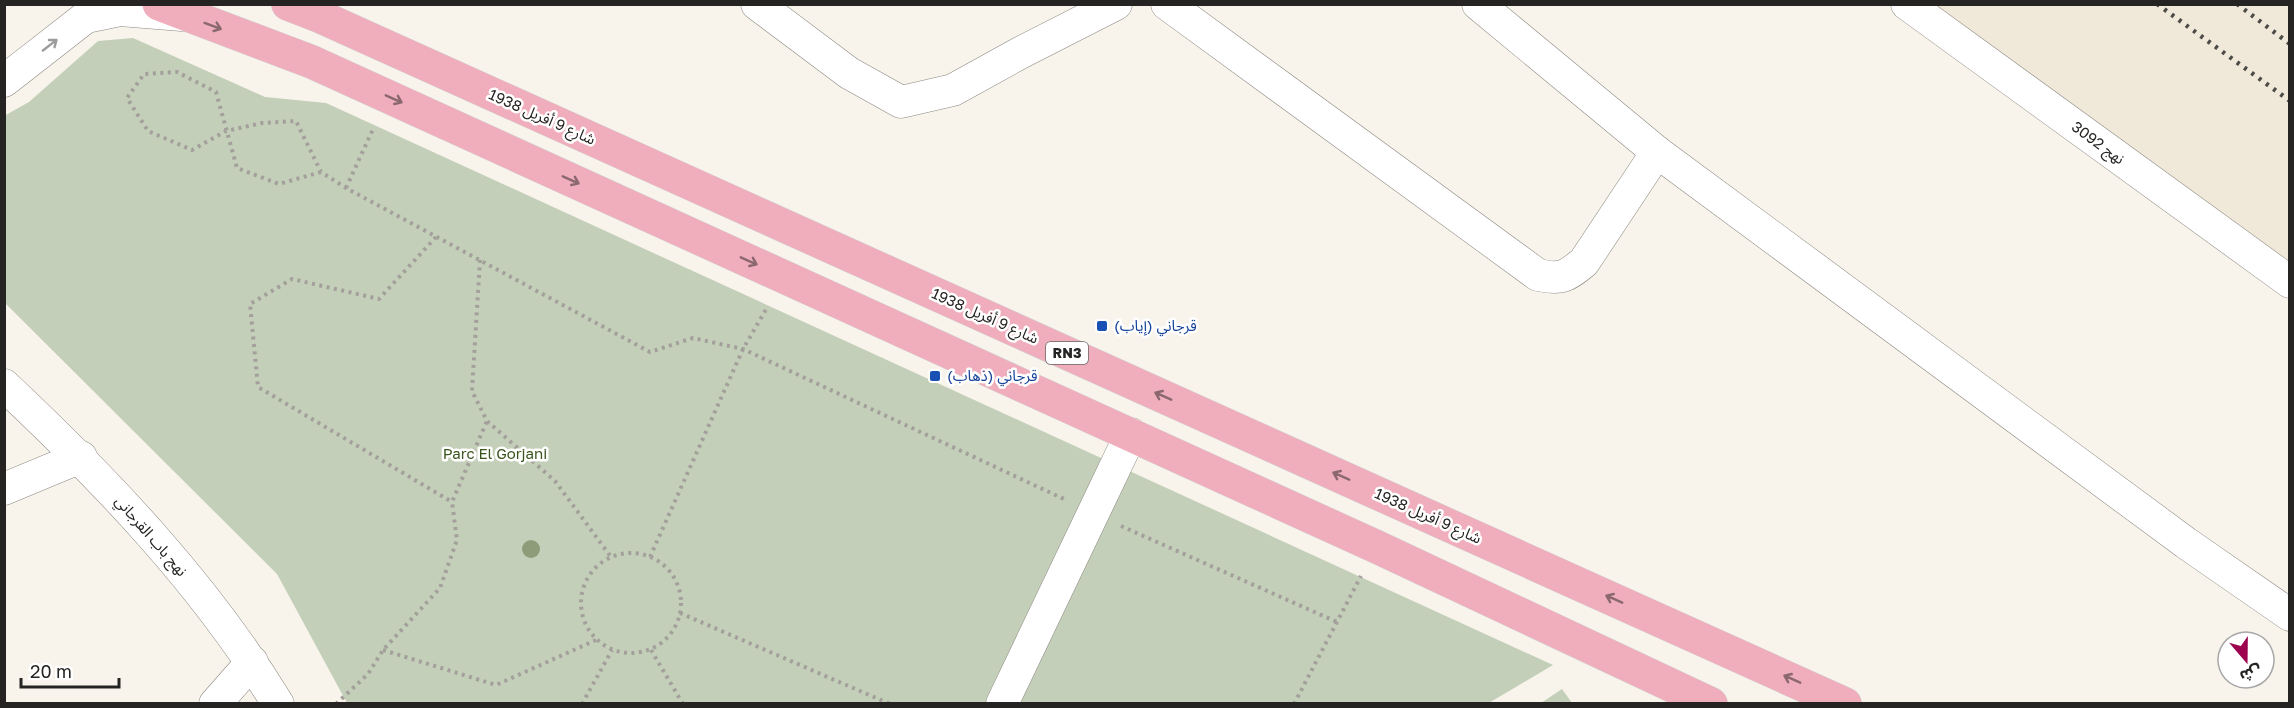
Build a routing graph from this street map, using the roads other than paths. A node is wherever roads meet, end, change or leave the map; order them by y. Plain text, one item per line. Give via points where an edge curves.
1 (288, 4) edge
2 (757, 4) edge
3 (1116, 4) edge
4 (1167, 4) edge
5 (1478, 4) edge
6 (1907, 4) edge
7 (171, 10) edge
8 (4, 81) edge
9 (1657, 152) junction
10 (2289, 282) edge
11 (4, 385) edge
12 (1131, 434) junction
13 (81, 457) junction
14 (4, 489) edge
15 (2289, 615) edge
16 (252, 662) junction
17 (215, 704) edge
18 (278, 704) edge
19 (1002, 704) edge
20 (1711, 704) edge
21 (1845, 704) edge

21 -> 1 main road, شارع 9 أفريل 1938 / RN3
2 - 3 street via 849,73 902,102 953,90
4 - 9 street via 1538,275 1555,279 1569,275 1584,262
5 - 9 street
6 - 10 street, نهج 3092
8 -> 7 street via 86,17 120,10
7 -> 12 main road via 312,62
9 - 15 street
11 - 13 street, نهج باب القرجاني
12 - 19 street
12 - 20 main road
13 - 14 street
13 - 16 street, نهج باب القرجاني via 196,587
16 - 17 street
16 - 18 street, نهج باب القرجاني

